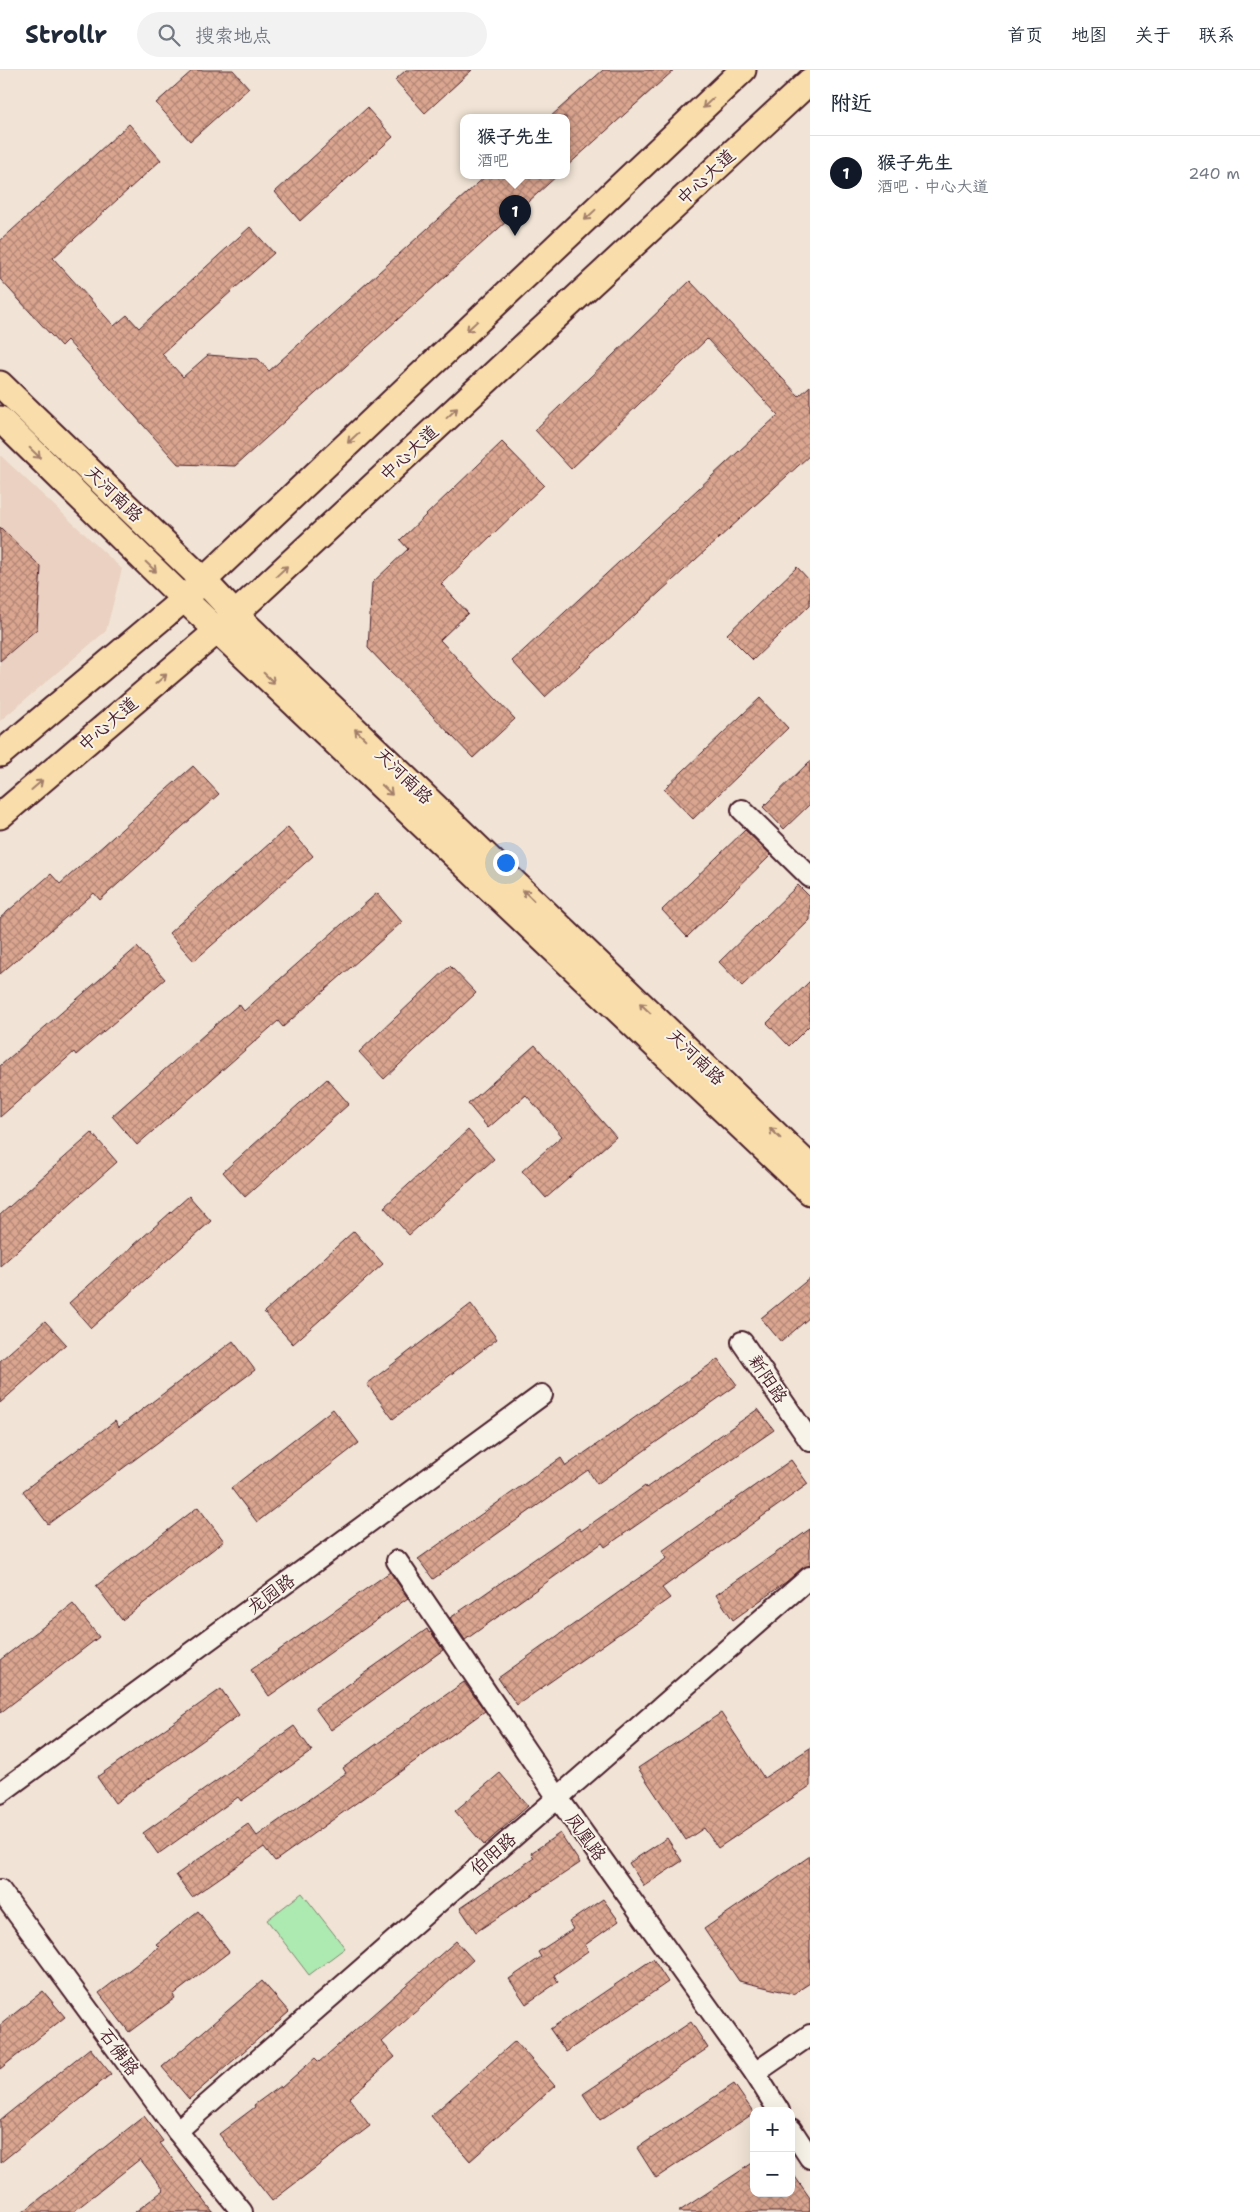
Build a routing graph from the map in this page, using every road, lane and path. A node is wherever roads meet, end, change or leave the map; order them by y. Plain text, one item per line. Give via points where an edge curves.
1 (744, 70) edge
2 (810, 81) edge
3 (0, 384) edge
4 (0, 419) edge
5 (203, 580) junction
6 (184, 599) junction
7 (227, 622) junction
8 (0, 754) edge
9 (742, 810) dead end
10 (0, 816) edge
11 (810, 877) edge
12 (810, 1167) edge
13 (810, 1192) edge
14 (742, 1342) dead end
15 (542, 1395) dead end
16 (810, 1441) edge
17 (397, 1561) dead end
18 (810, 1577) edge
19 (0, 1793) edge
20 (558, 1798) junction
21 (0, 1890) edge
22 (810, 2035) edge
23 (755, 2073) junction
24 (776, 2107) edge
25 (177, 2131) junction
26 (795, 2135) edge
27 (810, 2158) edge
28 (242, 2212) edge

1 -> 5 main road
7 -> 2 main road, 中心大道
3 - 5 main road, 天河南路
4 -> 6 main road, 天河南路
5 - 6 main road
5 - 7 main road, 天河南路
6 - 7 main road, 天河南路
6 - 8 main road
10 -> 7 main road, 中心大道
12 -> 7 main road, 天河南路
7 -> 13 main road, 天河南路
9 - 11 street
14 - 16 street, 新阳路
15 - 19 street, 龙园路
17 - 20 street, 凤凰路
18 - 20 street, 伯阳路
20 - 23 street, 凤凰路
20 - 25 street, 伯阳路
21 - 25 street, 石佛路
22 - 23 street
23 - 24 street, 凤凰路
25 - 28 street, 石佛路
26 - 27 street

